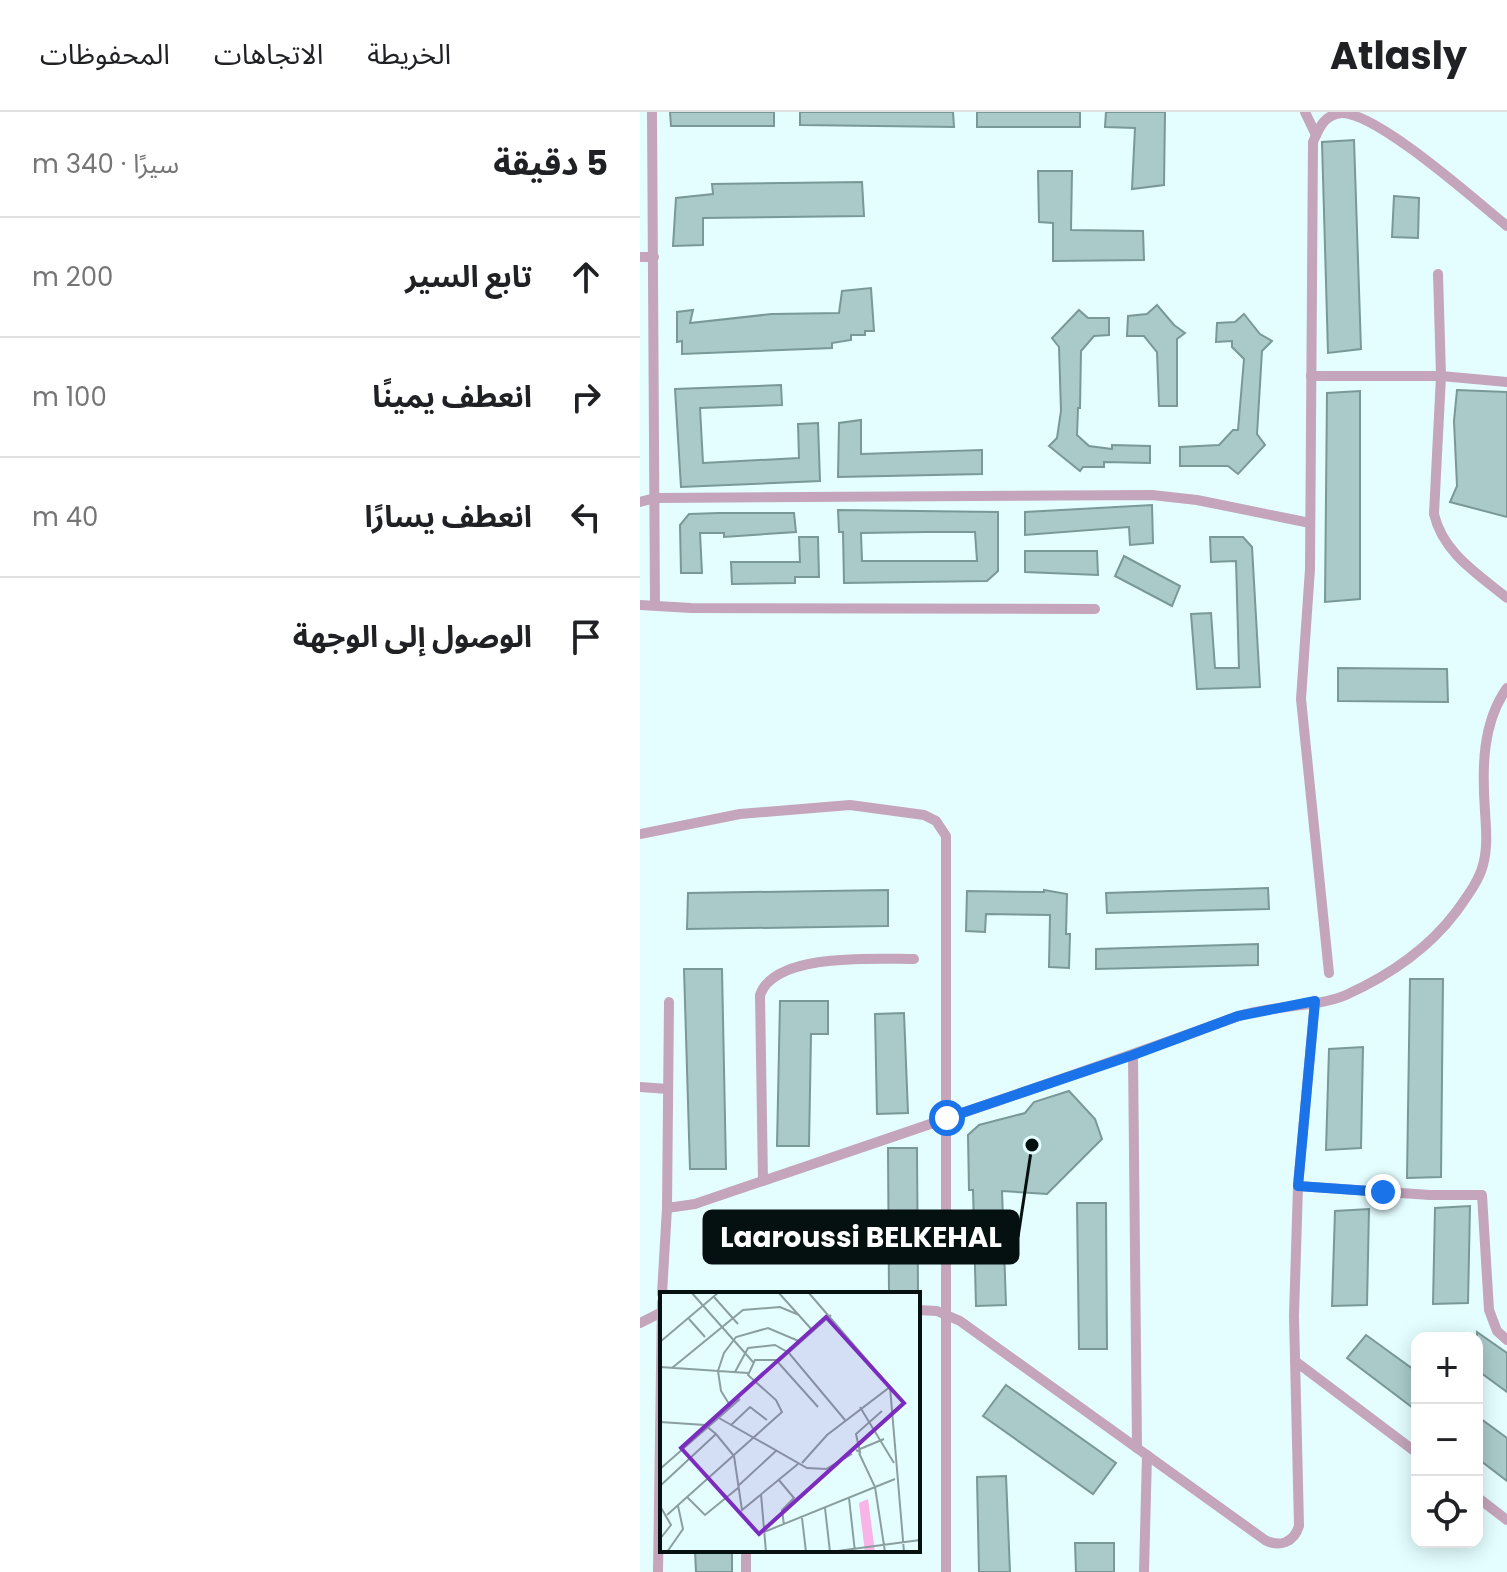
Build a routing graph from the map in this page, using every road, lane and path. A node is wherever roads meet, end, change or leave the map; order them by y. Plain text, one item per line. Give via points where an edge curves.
1 (652, 112) edge
2 (1305, 112) edge
3 (1360, 114) edge
4 (1316, 135) junction
5 (1507, 226) edge
6 (640, 257) edge
7 (654, 257) junction
8 (1438, 274) dead end
9 (1311, 376) junction
10 (1441, 376) junction
11 (654, 379) junction
12 (640, 381) edge
13 (1507, 382) edge
14 (655, 498) junction
15 (640, 502) edge
16 (1310, 523) junction
17 (1507, 598) edge
18 (640, 605) edge
19 (655, 605) junction
20 (1095, 609) dead end
21 (1507, 688) edge
22 (640, 834) edge
23 (914, 959) dead end
24 (1329, 973) dead end
25 (1315, 1001) junction
26 (669, 1002) dead end
27 (1133, 1055) junction
28 (640, 1087) edge
29 (668, 1089) junction
30 (947, 1118) junction
31 (763, 1181) junction
32 (1298, 1186) junction
33 (667, 1208) junction
34 (662, 1292) edge
35 (920, 1310) edge
36 (660, 1313) edge
37 (945, 1313) junction
38 (640, 1323) edge
39 (1507, 1340) edge
40 (1295, 1361) junction
41 (660, 1442) edge
42 (1411, 1448) edge
43 (1142, 1451) junction
44 (1483, 1502) edge
45 (1507, 1520) edge
46 (658, 1572) edge
47 (946, 1572) edge
48 (1144, 1572) edge

1 - 7 street
2 - 4 street
3 - 4 street via 1333,115
3 - 5 street
4 - 9 street
6 - 7 street
7 - 11 street
8 - 10 street
9 - 10 street
9 - 16 street
10 - 13 street
10 - 17 street via 1434,514 1438,529 1462,561
11 - 12 street
11 - 14 street
14 - 15 street
14 - 16 street via 1152,495
14 - 19 street
16 - 24 street via 1301,699
18 - 19 street
19 - 20 street
21 - 25 street via 1491,720 1484,757 1487,849 1474,885 1447,923 1410,957 1342,997
22 - 30 street via 740,814 850,805 936,821 948,844
23 - 31 street via 797,967 779,972 763,986
25 - 27 street via 1238,1016
25 - 32 street
26 - 29 street
27 - 30 street
27 - 43 street
28 - 29 street
29 - 33 street
30 - 31 street
30 - 37 street
31 - 33 street
32 - 39 street via 1482,1195 1489,1310
32 - 40 street
33 - 34 street
35 - 37 street
36 - 38 street
37 - 43 street
37 - 47 street
40 - 42 street
40 - 43 street via 1299,1526 1291,1540 1270,1543
41 - 46 street
43 - 48 street
44 - 45 street

